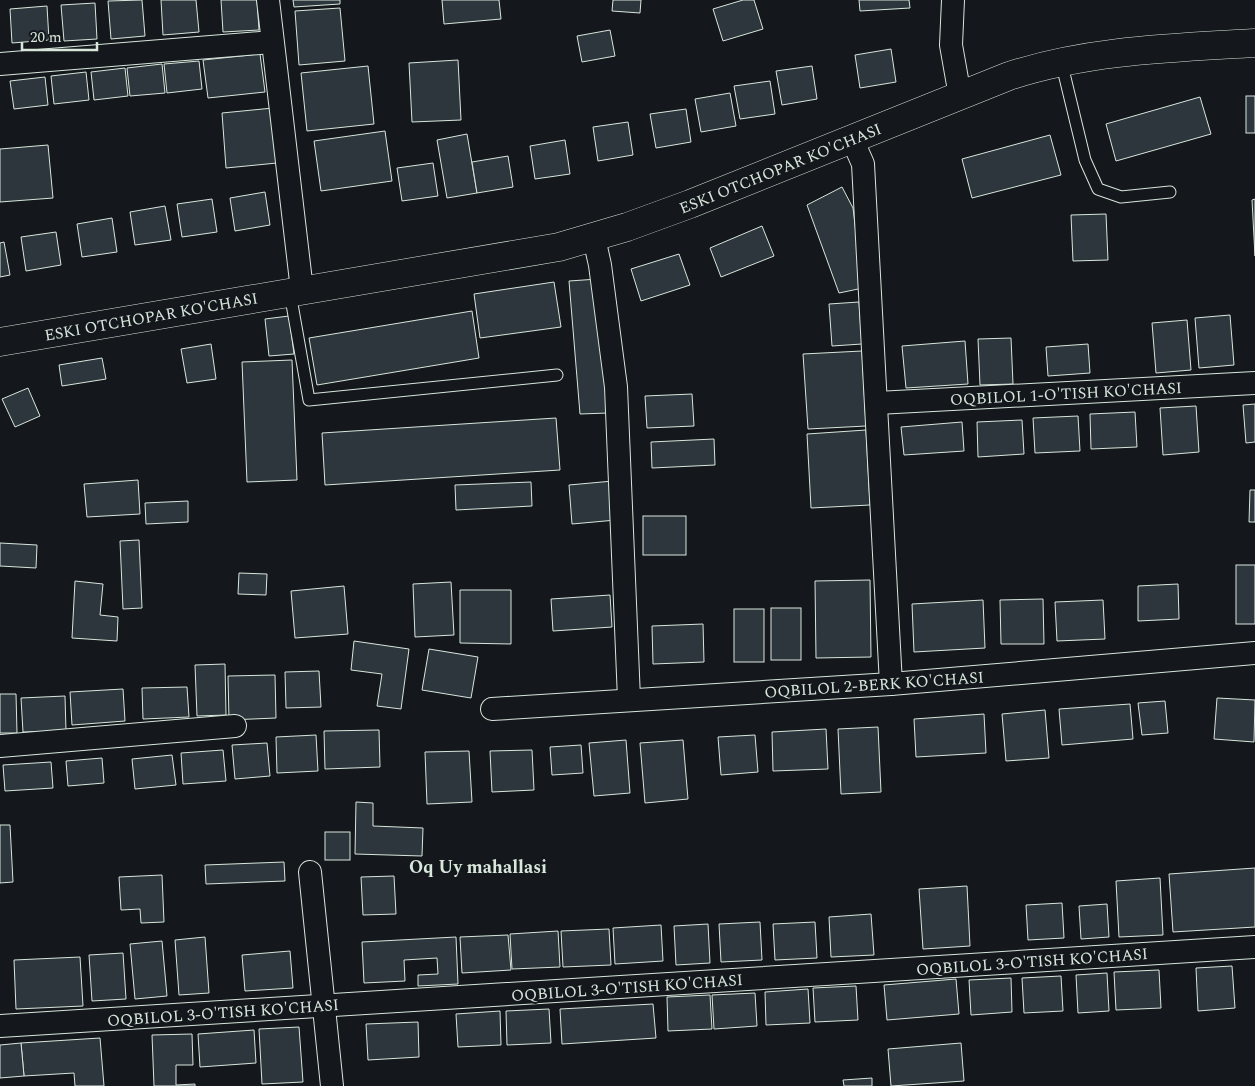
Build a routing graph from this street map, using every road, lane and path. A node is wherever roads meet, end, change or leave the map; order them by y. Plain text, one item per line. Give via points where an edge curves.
1 (268, 0) edge
2 (953, 0) edge
3 (272, 42) junction
4 (1255, 43) edge
5 (1061, 61) junction
6 (0, 64) edge
7 (960, 96) junction
8 (852, 139) junction
9 (1170, 192) dead end
10 (594, 238) junction
11 (296, 291) junction
12 (0, 342) edge
13 (557, 375) dead end
14 (1255, 383) edge
15 (877, 403) junction
16 (1255, 653) edge
17 (891, 684) junction
18 (629, 699) junction
19 (492, 709) dead end
20 (235, 726) dead end
21 (0, 746) edge
22 (310, 872) dead end
23 (1255, 947) edge
24 (324, 1006) junction
25 (0, 1026) edge
26 (332, 1086) edge

1 - 3 street
2 - 7 street via 951,45
3 - 6 street
3 - 11 street
4 - 5 street, ESKI OTCHOPAR KO'CHASI via 1124,52
5 - 7 street, ESKI OTCHOPAR KO'CHASI
5 - 9 lane via 1085,160 1098,188 1121,197
7 - 8 street, ESKI OTCHOPAR KO'CHASI
8 - 10 street, ESKI OTCHOPAR KO'CHASI via 683,207
8 - 15 street via 863,164
10 - 11 street, ESKI OTCHOPAR KO'CHASI via 522,254
10 - 18 street via 616,387
11 - 12 street, ESKI OTCHOPAR KO'CHASI
11 - 13 lane via 309,400
14 - 15 street, OQBILOL 1-O'TISH KO'CHASI
15 - 17 street
16 - 17 street, OQBILOL 2-BERK KO'CHASI
17 - 18 street, OQBILOL 2-BERK KO'CHASI
18 - 19 street, OQBILOL 2-BERK KO'CHASI
20 - 21 street
22 - 24 street
23 - 24 street, OQBILOL 3-O'TISH KO'CHASI
24 - 25 street, OQBILOL 3-O'TISH KO'CHASI
24 - 26 street

